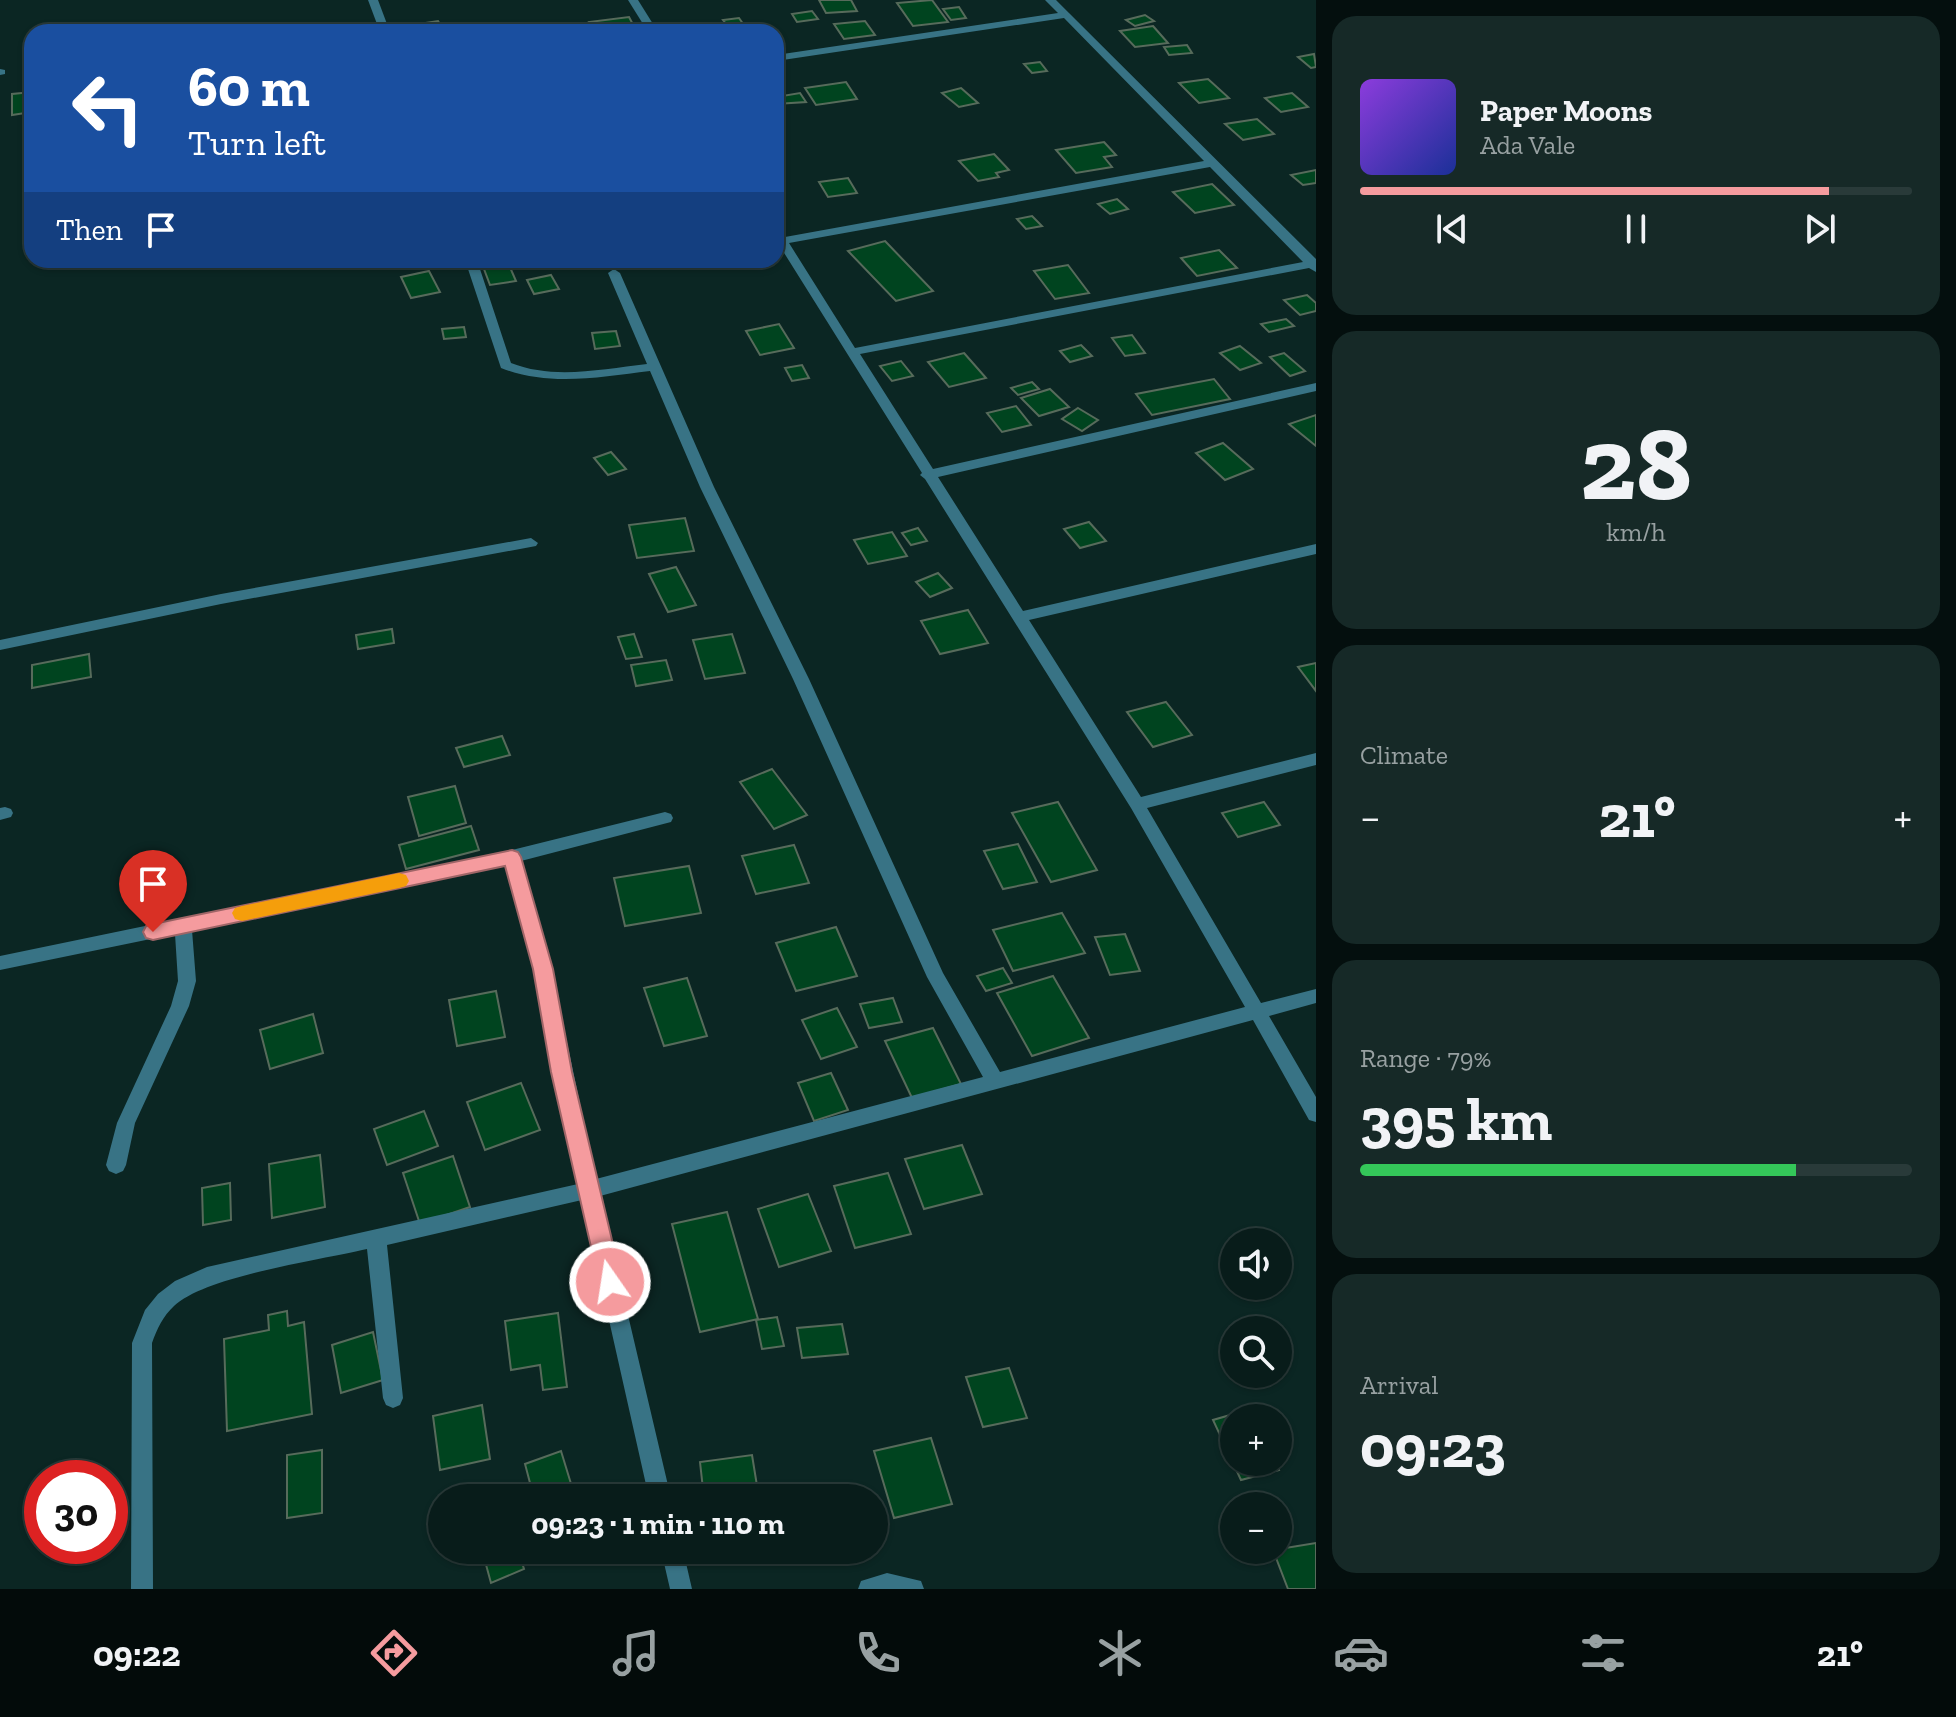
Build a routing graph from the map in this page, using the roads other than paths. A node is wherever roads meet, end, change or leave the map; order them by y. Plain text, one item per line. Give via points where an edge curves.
1 (373, 0) edge
2 (633, 0) edge
3 (1050, 0) edge
4 (1066, 15) junction
5 (382, 24) edge
6 (648, 24) edge
7 (784, 57) edge
8 (1213, 163) junction
9 (784, 235) edge
10 (784, 244) edge
11 (1315, 265) edge
12 (474, 268) edge
13 (614, 273) dead end
14 (852, 352) junction
15 (654, 367) junction
16 (1316, 387) edge
17 (927, 475) junction
18 (531, 543) dead end
19 (1316, 549) edge
20 (1020, 617) junction
21 (0, 645) edge
22 (1316, 759) edge
23 (1137, 804) junction
24 (665, 818) dead end
25 (512, 857) junction
26 (183, 926) junction
27 (0, 963) edge
28 (1316, 996) edge
29 (1259, 1013) junction
30 (995, 1080) junction
31 (1316, 1114) edge
32 (116, 1165) dead end
33 (589, 1190) junction
34 (376, 1238) junction
35 (393, 1398) dead end
36 (657, 1484) edge
37 (675, 1564) edge
38 (142, 1589) edge
39 (681, 1589) edge
40 (869, 1589) edge
41 (913, 1589) edge

1 - 5 street
2 - 6 street
3 - 4 street
4 - 7 street
4 - 8 street
8 - 9 street
8 - 11 street
10 - 14 street
11 - 14 street
12 - 15 street via 505,365 517,372 550,375
13 - 15 street
14 - 17 street
15 - 30 street via 936,977
16 - 17 street
17 - 20 street
18 - 21 street
19 - 20 street
20 - 23 street
22 - 23 street
23 - 29 street
24 - 25 street
25 - 26 street
25 - 33 street via 539,950
26 - 27 street
26 - 32 street via 187,981 126,1123
28 - 29 street
29 - 30 street
29 - 31 street
30 - 33 street
33 - 34 street
33 - 36 street
34 - 35 street
34 - 38 street via 207,1276 169,1294 151,1315 142,1343
37 - 39 street
40 - 41 street via 887,1584

